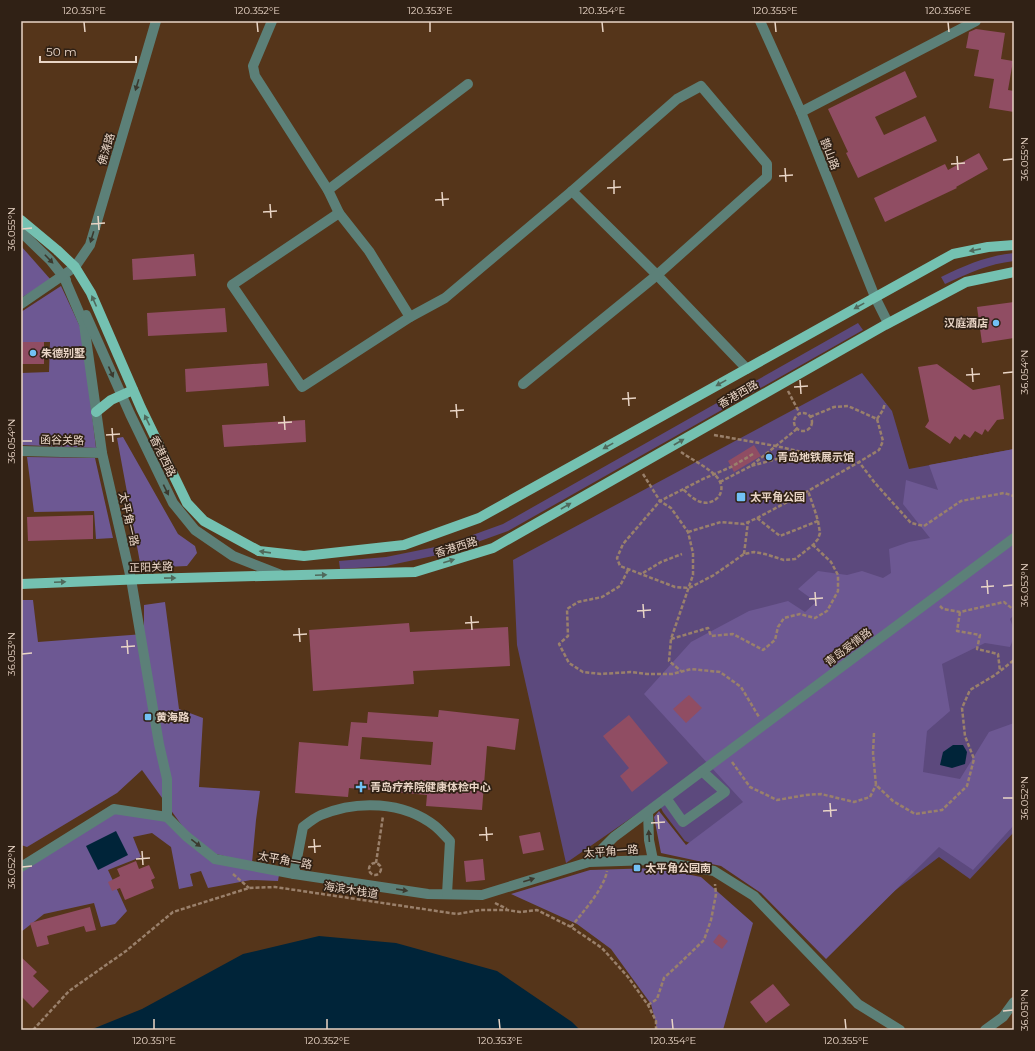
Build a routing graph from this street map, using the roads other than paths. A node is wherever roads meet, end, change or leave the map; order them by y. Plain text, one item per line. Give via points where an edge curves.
1 (156, 21) edge
2 (272, 21) edge
3 (760, 21) edge
4 (976, 21) edge
5 (468, 84) dead end
6 (801, 112) junction
7 (328, 190) junction
8 (572, 191) junction
9 (339, 213) junction
10 (21, 220) edge
11 (21, 232) edge
12 (1014, 245) edge
13 (75, 267) junction
14 (1014, 272) edge
15 (63, 275) junction
16 (657, 275) junction
17 (875, 297) junction
18 (21, 304) edge
19 (410, 317) junction
20 (888, 323) junction
21 (747, 369) junction
22 (523, 384) dead end
23 (133, 390) junction
24 (121, 395) junction
25 (96, 412) junction
26 (21, 451) edge
27 (102, 453) junction
28 (1014, 538) edge
29 (282, 576) junction
30 (131, 579) junction
31 (21, 584) edge
32 (699, 773) junction
33 (666, 798) junction
34 (648, 812) junction
35 (167, 817) junction
36 (654, 860) junction
37 (589, 862) junction
38 (21, 867) edge
39 (294, 874) junction
40 (447, 894) junction
41 (1014, 1002) edge
42 (900, 1030) edge
43 (985, 1030) edge

1 -> 13 street, 佛涛路 via 90,245
2 - 7 street via 253,66 256,76
3 - 6 street, 鹊山路
4 - 6 street
5 - 7 street
6 - 17 street, 鹊山路
7 - 9 street
8 - 16 street
8 - 16 street via 677,99 701,86 766,164 767,177
8 - 19 street via 445,298
9 - 19 street via 369,251
9 - 19 street via 232,285 239,298 302,387
10 - 13 main road, 香港西路
11 -> 15 street, 香港西路
12 -> 17 main road, 香港西路 via 953,254
13 - 15 street, 佛涛路
23 -> 13 main road, 香港西路 via 91,293
14 - 20 main road, 香港西路 via 966,282
15 - 18 street, 佛涛路
15 -> 24 street, 香港西路 via 80,301
15 - 25 street, 太平角一路 via 84,324
16 - 21 street
16 - 22 street
17 - 20 street, 鹊山路
17 -> 21 main road, 香港西路
29 -> 20 main road, 香港西路 via 415,572 493,548
21 -> 23 main road, 香港西路 via 479,518 404,545 304,556 259,551 204,521 187,503
23 - 24 main road
24 - 25 main road via 110,400
24 -> 29 street, 香港西路 via 173,503 195,530 233,556
25 - 27 street, 太平角一路
26 - 27 street, 函谷关路
27 - 30 street, 太平角一路
28 - 32 street, 青岛爱情路
30 -> 29 main road, 正阳关路
31 -> 30 main road, 正阳关路
30 - 35 street, 太平角一路 via 167,779
32 - 33 street, 青岛爱情路
32 - 33 street via 725,792 683,822
33 - 34 street, 青岛爱情路
36 -> 34 street via 649,840
34 - 37 street, 青岛爱情路 via 614,837
35 - 38 street via 114,809
35 -> 39 street, 太平角一路 via 215,859
36 - 37 street, 太平角一路
36 - 42 street, 太平角一路 via 714,871 754,896 858,1004
40 -> 37 street, 太平角一路 via 482,895
39 -> 40 street, 太平角一路 via 428,894
39 - 40 street via 303,827 319,816 345,808 370,805 397,808 435,826 450,841
41 - 43 street via 1003,1017

